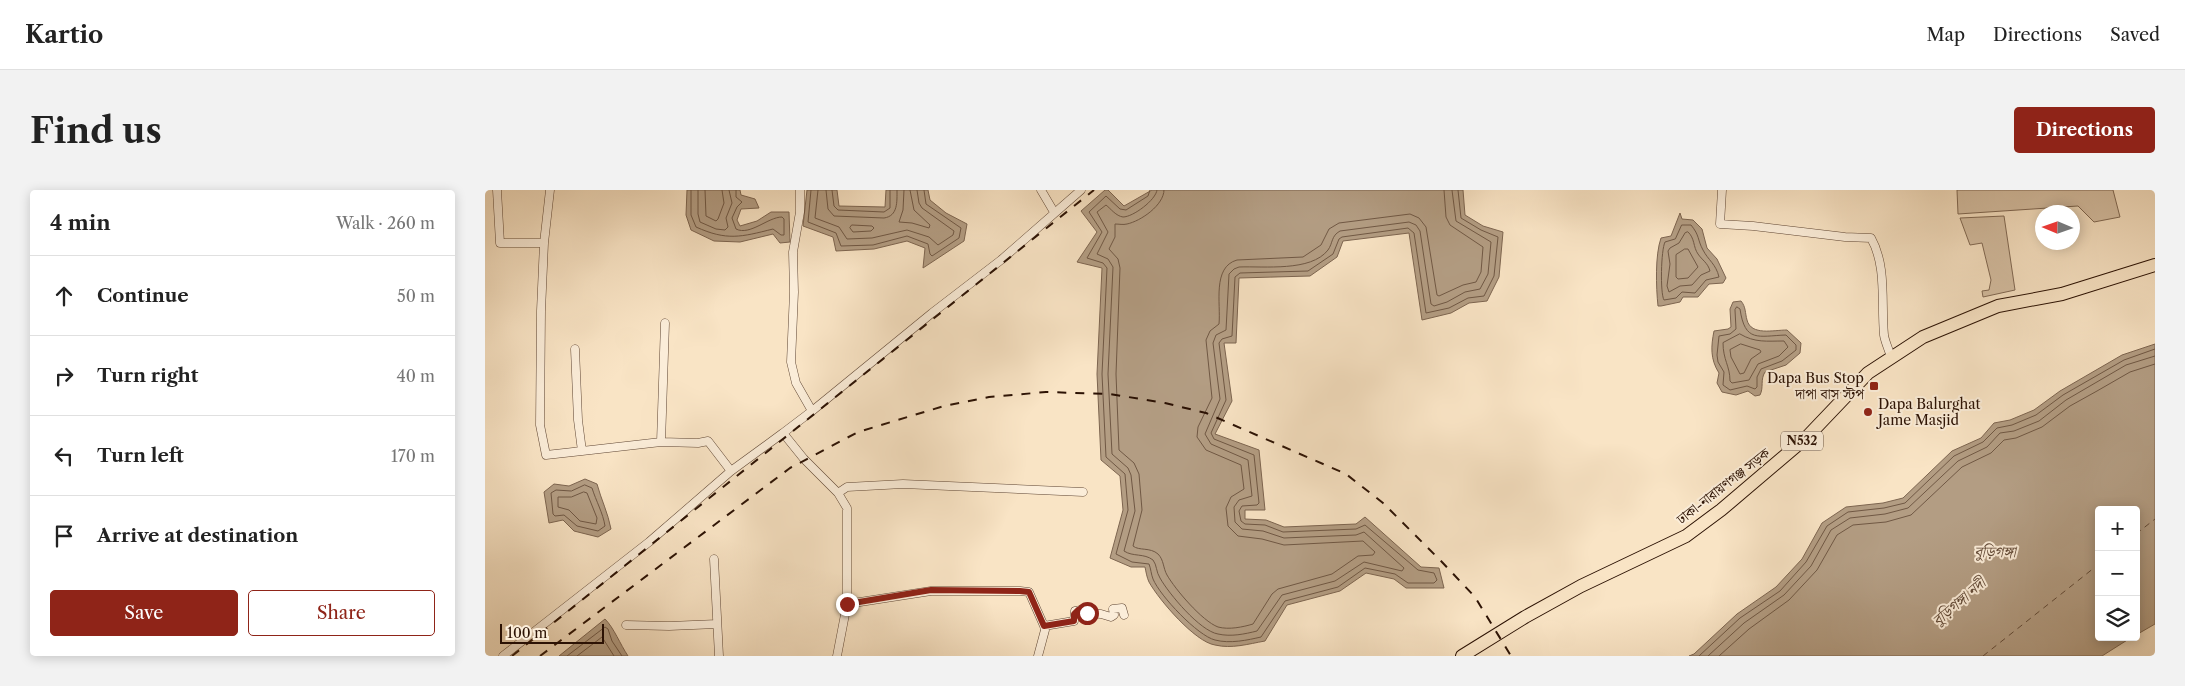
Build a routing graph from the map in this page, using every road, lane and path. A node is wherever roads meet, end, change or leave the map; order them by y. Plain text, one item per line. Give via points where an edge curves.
1 (497, 190) edge
2 (550, 190) edge
3 (800, 190) edge
4 (1041, 190) edge
5 (1081, 190) edge
6 (1722, 190) edge
7 (1054, 212) junction
8 (544, 243) junction
9 (2155, 265) edge
10 (665, 323) dead end
11 (575, 348) dead end
12 (1891, 357) junction
13 (812, 411) junction
14 (783, 433) junction
15 (661, 442) junction
16 (582, 451) junction
17 (731, 471) junction
18 (838, 492) junction
19 (1083, 492) dead end
20 (714, 559) dead end
21 (847, 604) junction
22 (1124, 615) dead end
23 (717, 624) junction
24 (626, 625) dead end
25 (1044, 626) junction
26 (503, 656) edge
27 (719, 656) edge
28 (837, 656) edge
29 (1038, 656) edge
30 (1462, 656) edge

1 - 8 street via 500,243
2 - 8 street
3 - 13 street via 793,252 795,292 791,362 796,384
4 - 7 street
5 - 7 street
6 - 12 street via 1720,224 1871,238 1876,246 1885,337
7 - 13 street via 1001,260
8 - 16 street via 540,425 545,455
9 - 12 highway, ঢাকা-নারায়ণগঞ্জ সড়ক / N532 via 2061,294 1998,306 1923,337
10 - 15 street
11 - 16 street
12 - 30 highway, ঢাকা-নারায়ণগঞ্জ সড়ক / N532 via 1857,383 1807,437 1774,466 1685,536 1525,616
13 - 14 street
14 - 17 street
14 - 18 street via 809,465
15 - 16 street
15 - 17 street via 698,443 709,440
17 - 26 street via 649,542
18 - 19 street via 847,487 903,484
18 - 21 street via 847,508
20 - 23 street
21 - 25 street via 931,590 1029,592
21 - 28 street
22 - 25 street via 1122,608 1116,607 1111,617 1087,613 1087,609 1075,611 1074,621
23 - 24 street
23 - 27 street
25 - 29 street

